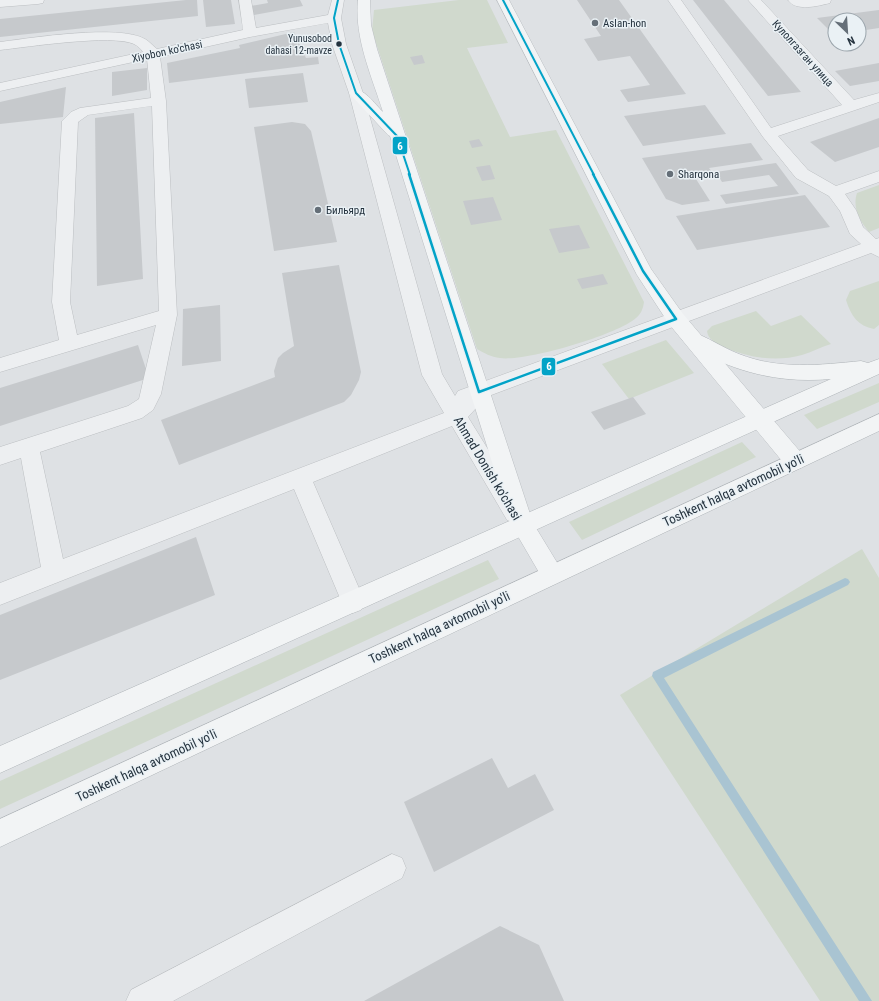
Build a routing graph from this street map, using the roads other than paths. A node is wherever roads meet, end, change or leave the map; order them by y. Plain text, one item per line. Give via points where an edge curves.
1 (38, 0) edge
2 (245, 0) edge
3 (338, 0) edge
4 (364, 0) edge
5 (503, 0) edge
6 (674, 0) edge
7 (754, 0) edge
8 (794, 0) edge
9 (825, 0) edge
10 (0, 3) edge
11 (334, 18) junction
12 (250, 33) junction
13 (0, 46) edge
14 (153, 53) junction
15 (0, 87) edge
16 (356, 93) junction
17 (879, 97) edge
18 (159, 101) junction
19 (851, 106) junction
20 (768, 134) junction
21 (397, 136) junction
22 (879, 176) edge
23 (835, 192) junction
24 (877, 247) edge
25 (168, 315) junction
26 (676, 319) junction
27 (692, 339) junction
28 (69, 344) junction
29 (0, 365) edge
30 (879, 367) edge
31 (479, 392) junction
32 (453, 409) junction
33 (760, 420) junction
34 (879, 422) edge
35 (29, 447) junction
36 (0, 456) edge
37 (795, 461) junction
38 (300, 477) junction
39 (523, 526) junction
40 (54, 573) junction
41 (552, 574) junction
42 (0, 594) edge
43 (353, 602) junction
44 (0, 760) edge
45 (0, 833) edge
46 (392, 868) dead end
47 (142, 1001) edge

1 - 10 street
2 - 12 street
3 - 11 street, Ahmad Donish ko'chasi
4 - 21 main road, Ahmad Donish ko'chasi via 364,26
5 - 26 main road via 643,271
6 - 20 street
7 - 19 street, Кулолгазган улица
8 - 9 street via 799,3
11 - 12 street, Xiyobon ko'chasi
11 - 16 street, Ahmad Donish ko'chasi via 339,44
12 - 14 street, Xiyobon ko'chasi
13 - 14 street via 122,37 139,41
14 - 15 street, Xiyobon ko'chasi
14 - 18 street
16 - 21 main road
16 - 32 street, Ahmad Donish ko'chasi via 432,375
17 - 19 street
18 - 25 street
18 - 28 street via 85,111 70,121 61,302
19 - 20 street
20 - 23 street via 802,174
21 - 31 main road, Ahmad Donish ko'chasi
22 - 23 street
23 - 24 street via 848,210 856,230
24 - 26 street
25 - 28 street
25 - 35 street via 151,394 146,404 135,412
26 - 27 main road
26 - 31 street
27 - 30 main road via 732,360 774,371 804,373
27 - 33 main road
28 - 29 street
30 - 33 main road
31 - 32 street
31 - 39 main road, Ahmad Donish ko'chasi
32 - 38 street
32 - 39 street, Ahmad Donish ko'chasi
33 - 37 main road
33 - 39 main road
34 - 37 main road, Toshkent halqa avtomobil yo'li
35 - 36 street
35 - 40 street
37 - 41 main road, Toshkent halqa avtomobil yo'li
38 - 40 street
38 - 43 street
39 - 41 main road
39 - 43 main road
40 - 42 street
41 - 45 main road, Toshkent halqa avtomobil yo'li
43 - 44 main road
46 - 47 street

